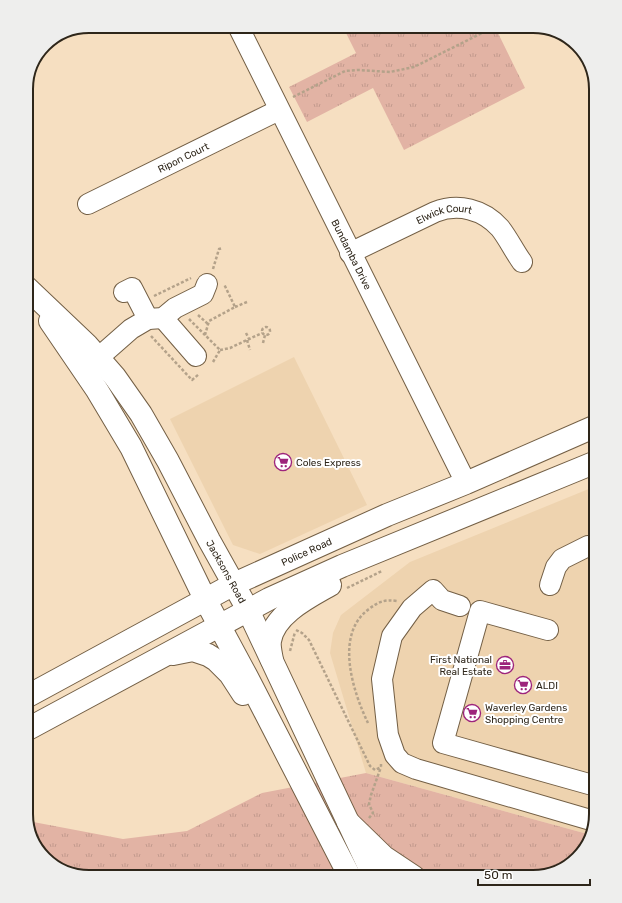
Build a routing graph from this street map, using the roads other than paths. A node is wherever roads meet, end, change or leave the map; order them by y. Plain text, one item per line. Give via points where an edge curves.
1 (242, 33) edge
2 (286, 103) junction
3 (88, 204) dead end
4 (350, 253) junction
5 (522, 262) dead end
6 (124, 292) dead end
7 (206, 293) road end
8 (33, 294) edge
9 (33, 295) edge
10 (155, 319) junction
11 (196, 356) dead end
12 (101, 361) junction
13 (589, 429) edge
14 (589, 465) edge
15 (466, 483) junction
16 (433, 529) junction
17 (588, 546) dead end
18 (234, 584) junction
19 (550, 585) dead end
20 (205, 599) junction
21 (460, 606) dead end
22 (248, 610) junction
23 (220, 625) junction
24 (548, 630) dead end
25 (162, 657) junction
26 (272, 662) junction
27 (33, 693) edge
28 (33, 724) edge
29 (278, 738) junction
30 (589, 784) edge
31 (589, 820) edge
32 (358, 823) junction
33 (346, 870) edge
34 (372, 870) edge
35 (403, 870) edge

1 - 2 street, Bundamba Drive
2 - 3 street, Ripon Court
2 - 4 street, Bundamba Drive
4 - 5 street, Elwick Court via 435,212 456,207 468,208 495,223
4 - 15 street, Bundamba Drive
6 - 10 street via 132,288
7 - 10 street
8 - 12 main road, Jacksons Road
9 - 20 main road, Jacksons Road via 97,390 131,447
10 - 11 street
10 - 12 street via 131,329
12 - 18 main road, Jacksons Road via 141,414
13 - 15 main road, Police Road
14 - 16 main road
15 - 18 main road, Police Road
16 - 22 main road via 329,572
16 - 26 main road via 297,604 278,623 270,641
17 - 19 street via 562,559 556,567
18 - 20 main road, Police Road
18 - 22 main road, Jacksons Road
20 - 23 main road, Jacksons Road
20 - 27 main road, Police Road
21 - 31 street via 442,600 433,590 412,608 392,636 382,679 388,735 395,755 402,763 424,771
22 - 23 main road
22 - 26 main road, Jacksons Road
23 - 25 main road
23 - 29 main road, Jacksons Road
24 - 30 street via 480,611 443,743
25 - 28 main road
25 - 29 main road via 193,650 216,660 230,674 251,708
26 - 32 main road, Jacksons Road
29 - 33 main road, Jacksons Road
32 - 34 main road, Jacksons Road
32 - 35 main road via 384,858

